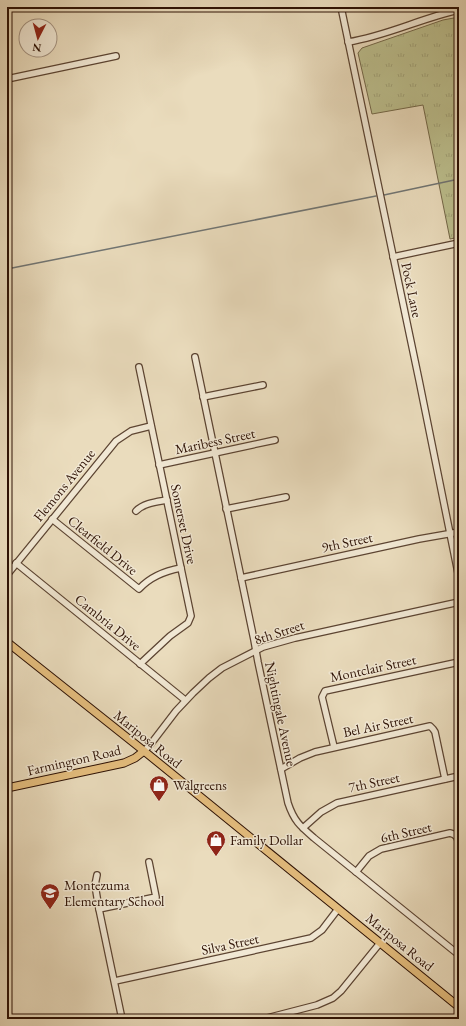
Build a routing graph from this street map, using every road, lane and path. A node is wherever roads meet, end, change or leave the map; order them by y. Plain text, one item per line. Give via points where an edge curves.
1 (341, 7) edge
2 (459, 10) edge
3 (348, 42) junction
4 (116, 56) dead end
5 (7, 79) edge
6 (459, 243) edge
7 (393, 257) junction
8 (195, 357) dead end
9 (139, 367) dead end
10 (264, 385) dead end
11 (203, 397) junction
12 (151, 426) junction
13 (275, 440) dead end
14 (215, 453) junction
15 (159, 464) junction
16 (286, 496) dead end
17 (167, 500) junction
18 (226, 509) junction
19 (136, 511) dead end
20 (52, 519) junction
21 (459, 532) edge
22 (450, 533) junction
23 (16, 563) junction
24 (181, 568) junction
25 (7, 575) edge
26 (241, 578) junction
27 (459, 578) edge
28 (459, 602) edge
29 (7, 642) edge
30 (256, 651) junction
31 (459, 662) edge
32 (140, 664) junction
33 (185, 700) junction
34 (334, 747) junction
35 (144, 751) junction
36 (281, 769) junction
37 (459, 776) edge
38 (444, 779) junction
39 (7, 788) edge
40 (303, 828) junction
41 (459, 848) edge
42 (149, 862) dead end
43 (356, 872) junction
44 (97, 875) dead end
45 (99, 909) junction
46 (338, 909) junction
47 (380, 943) junction
48 (459, 955) edge
49 (115, 981) junction
50 (459, 1007) edge
51 (278, 1017) edge
52 (122, 1019) edge
53 (263, 1019) edge

1 - 3 street, Pock Lane
2 - 3 street via 427,18 380,36
3 - 7 street, Pock Lane
4 - 5 street
6 - 7 street
7 - 22 street, Pock Lane
8 - 11 street, Nightingale Avenue
9 - 12 street, Somerset Drive
10 - 11 street
11 - 14 street, Nightingale Avenue
12 - 15 street, Somerset Drive
12 - 20 street, Flemons Avenue via 131,431 116,441
13 - 14 street, Maribess Street
14 - 15 street, Maribess Street
14 - 18 street, Nightingale Avenue
15 - 17 street, Somerset Drive
16 - 18 street
17 - 19 street via 152,502
17 - 24 street, Somerset Drive
18 - 26 street, Nightingale Avenue
20 - 23 street, Flemons Avenue
20 - 24 street, Clearfield Drive via 139,589 155,576
21 - 22 street, 9th Street
22 - 26 street, 9th Street
22 - 27 street, Pock Lane
23 - 25 street, Flemons Avenue
23 - 32 street, Cambria Drive
24 - 32 street, Somerset Drive via 191,618
26 - 30 street, Nightingale Avenue
28 - 30 street, 8th Street via 295,638
29 - 35 main road, Mariposa Road
30 - 33 street, 8th Street via 222,668
30 - 36 street, Nightingale Avenue
31 - 34 street, Montclair Street via 325,691 322,697
32 - 33 street, Cambria Drive
33 - 35 street, 8th Street
34 - 36 street, Bel Air Street via 314,752
34 - 38 street, Bel Air Street via 430,726 435,732
35 - 39 main road, Farmington Road via 124,763
35 - 46 main road, Mariposa Road
36 - 40 street, Nightingale Avenue via 288,803 297,823
37 - 38 street, 7th Street
38 - 40 street, 7th Street via 337,803 321,812
40 - 43 street, Nightingale Avenue
41 - 43 street, 6th Street via 458,838 450,833 381,849 369,856
42 - 45 street via 156,897
43 - 48 street, Nightingale Avenue
44 - 45 street via 95,885
45 - 49 street
46 - 47 main road, Mariposa Road
46 - 49 street, Silva Street via 322,930 311,938
47 - 50 main road, Mariposa Road
47 - 51 street via 333,998
49 - 52 street
51 - 53 street

